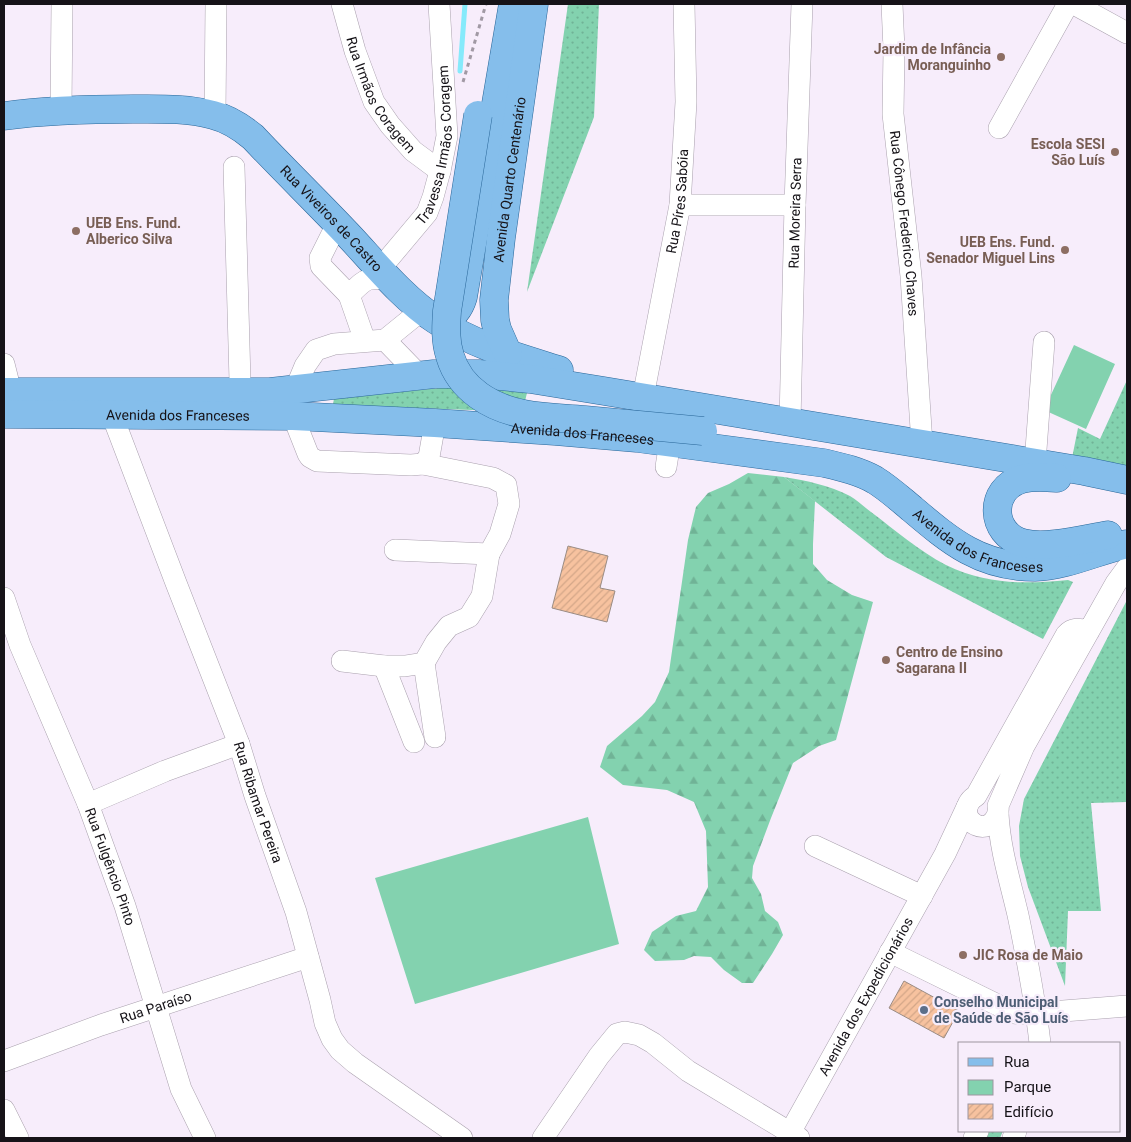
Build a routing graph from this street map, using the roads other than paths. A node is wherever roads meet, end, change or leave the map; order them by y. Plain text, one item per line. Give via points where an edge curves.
1 (62, 4) edge
2 (216, 4) edge
3 (342, 4) edge
4 (439, 4) edge
5 (684, 4) edge
6 (802, 4) edge
7 (892, 4) edge
8 (1068, 4) edge
9 (1074, 4) edge
10 (523, 5) edge
11 (1127, 33) edge
12 (61, 110) junction
13 (214, 115) junction
14 (4, 116) edge
15 (999, 128) dead end
16 (234, 167) dead end
17 (440, 171) junction
18 (680, 205) junction
19 (794, 205) junction
20 (337, 224) junction
21 (385, 275) junction
22 (349, 296) junction
23 (429, 316) junction
24 (375, 341) junction
25 (1044, 342) dead end
26 (508, 354) junction
27 (4, 364) edge
28 (419, 375) junction
29 (241, 393) junction
30 (643, 397) junction
31 (6, 399) edge
32 (294, 403) junction
33 (112, 415) junction
34 (790, 422) junction
35 (435, 423) junction
36 (922, 444) junction
37 (1035, 463) junction
38 (423, 464) junction
39 (1127, 480) edge
40 (1127, 490) edge
41 (1127, 534) edge
42 (1127, 544) edge
43 (395, 550) dead end
44 (970, 553) junction
45 (489, 554) junction
46 (1127, 568) edge
47 (4, 598) edge
48 (1089, 630) junction
49 (342, 661) dead end
50 (424, 663) junction
51 (384, 666) junction
52 (435, 737) dead end
53 (414, 742) dead end
54 (239, 744) junction
55 (88, 804) junction
56 (998, 810) junction
57 (973, 813) junction
58 (815, 846) dead end
59 (922, 896) junction
60 (1017, 914) junction
61 (890, 952) junction
62 (308, 958) junction
63 (1127, 1006) edge
64 (157, 1007) junction
65 (1036, 1013) junction
66 (1024, 1042) edge
67 (1040, 1042) edge
68 (4, 1061) edge
69 (4, 1110) edge
70 (792, 1137) edge
71 (18, 1138) edge
72 (205, 1138) edge
73 (462, 1138) edge
74 (543, 1138) edge

1 - 12 street
2 - 13 street
3 - 17 street, Rua Irmãos Coragem via 374,102 413,151
4 - 17 street, Travessa Irmãos Coragem via 447,136
5 - 18 street, Rua Píres Sabóia via 686,102
6 - 19 street, Rua Moreira Serra
7 - 36 street, Rua Cônego Frederico Chaves via 893,114 911,276
8 - 15 street
9 - 11 street
10 - 23 main road, Avenida Quarto Centenário via 463,297 458,309 448,318
10 - 26 main road, Avenida Quarto Centenário via 494,300 497,329
10 - 44 main road, bridge via 478,115 446,328 450,356 460,377 486,400 525,414 774,440 874,460 911,483 946,529
12 - 13 main road, Rua Viveiros de Castro via 172,109
12 - 14 main road, Rua Viveiros de Castro
13 - 20 main road, Rua Viveiros de Castro via 234,123 253,137
16 - 29 street
17 - 21 street, Travessa Irmãos Coragem via 427,213
18 - 19 street
18 - 30 street, Rua Píres Sabóia
19 - 34 street, Rua Moreira Serra
20 - 21 main road, Rua Viveiros de Castro
20 - 22 street via 320,258 321,266
21 - 22 street via 365,280
21 - 23 main road, Rua Viveiros de Castro
22 - 24 street
23 - 24 street
23 - 26 main road, Rua Viveiros de Castro via 462,336
24 - 28 street
24 - 32 street via 334,344 316,350 305,366
25 - 37 street
26 - 30 main road, Rua Viveiros de Castro
27 - 31 street
28 - 30 main road, Avenida dos Franceses via 500,376
28 - 32 main road, Avenida dos Franceses
29 - 31 main road, Avenida dos Franceses
29 - 32 main road, Avenida dos Franceses
30 - 34 main road, Avenida dos Franceses
31 - 33 main road, Avenida dos Franceses
32 - 33 main road, Avenida dos Franceses
32 - 35 main road, Avenida dos Franceses
32 - 38 street via 308,454 313,460
33 - 54 street, Rua Ribamar Pereira
34 - 36 main road, Avenida dos Franceses
35 - 38 street via 429,457
35 - 44 main road, Avenida dos Franceses via 637,438 668,454 840,466 874,479 889,489 938,531
36 - 37 main road, Avenida dos Franceses
37 - 39 main road, Avenida dos Franceses
38 - 45 street via 493,478 506,485 510,504
40 - 41 main road via 1060,478 1022,479 1006,488 997,512 998,522 1010,537 1032,545
42 - 44 main road, Avenida dos Franceses via 1066,563 1036,567 1003,564
43 - 45 street
45 - 50 street via 482,596 469,617 449,626
46 - 48 street
47 - 55 street, Rua Fulgêncio Pinto via 20,645
48 - 56 street via 1024,746
48 - 57 street, Avenida dos Expedicionários via 1070,630 1066,635
49 - 51 street
50 - 51 street
50 - 52 street
51 - 53 street
54 - 55 street via 164,771
54 - 62 street, Rua Ribamar Pereira via 296,912
55 - 64 street, Rua Fulgêncio Pinto
56 - 57 street via 994,821 985,826
56 - 57 street via 995,801 981,794
56 - 60 street via 1002,850
57 - 59 street, Avenida dos Expedicionários
57 - 60 street
58 - 59 street
59 - 61 street, Avenida dos Expedicionários
60 - 65 street
61 - 65 street via 1014,1013
61 - 70 street, Avenida dos Expedicionários
62 - 64 street, Rua Paraíso
62 - 73 street, Rua Ribamar Pereira via 325,1023 340,1050
63 - 65 street
64 - 68 street, Rua Paraíso
64 - 72 street, Rua Fulgêncio Pinto via 181,1089
65 - 66 street
65 - 67 street
69 - 71 street
70 - 74 street via 688,1071 652,1043 639,1035 625,1032 617,1034 599,1056

